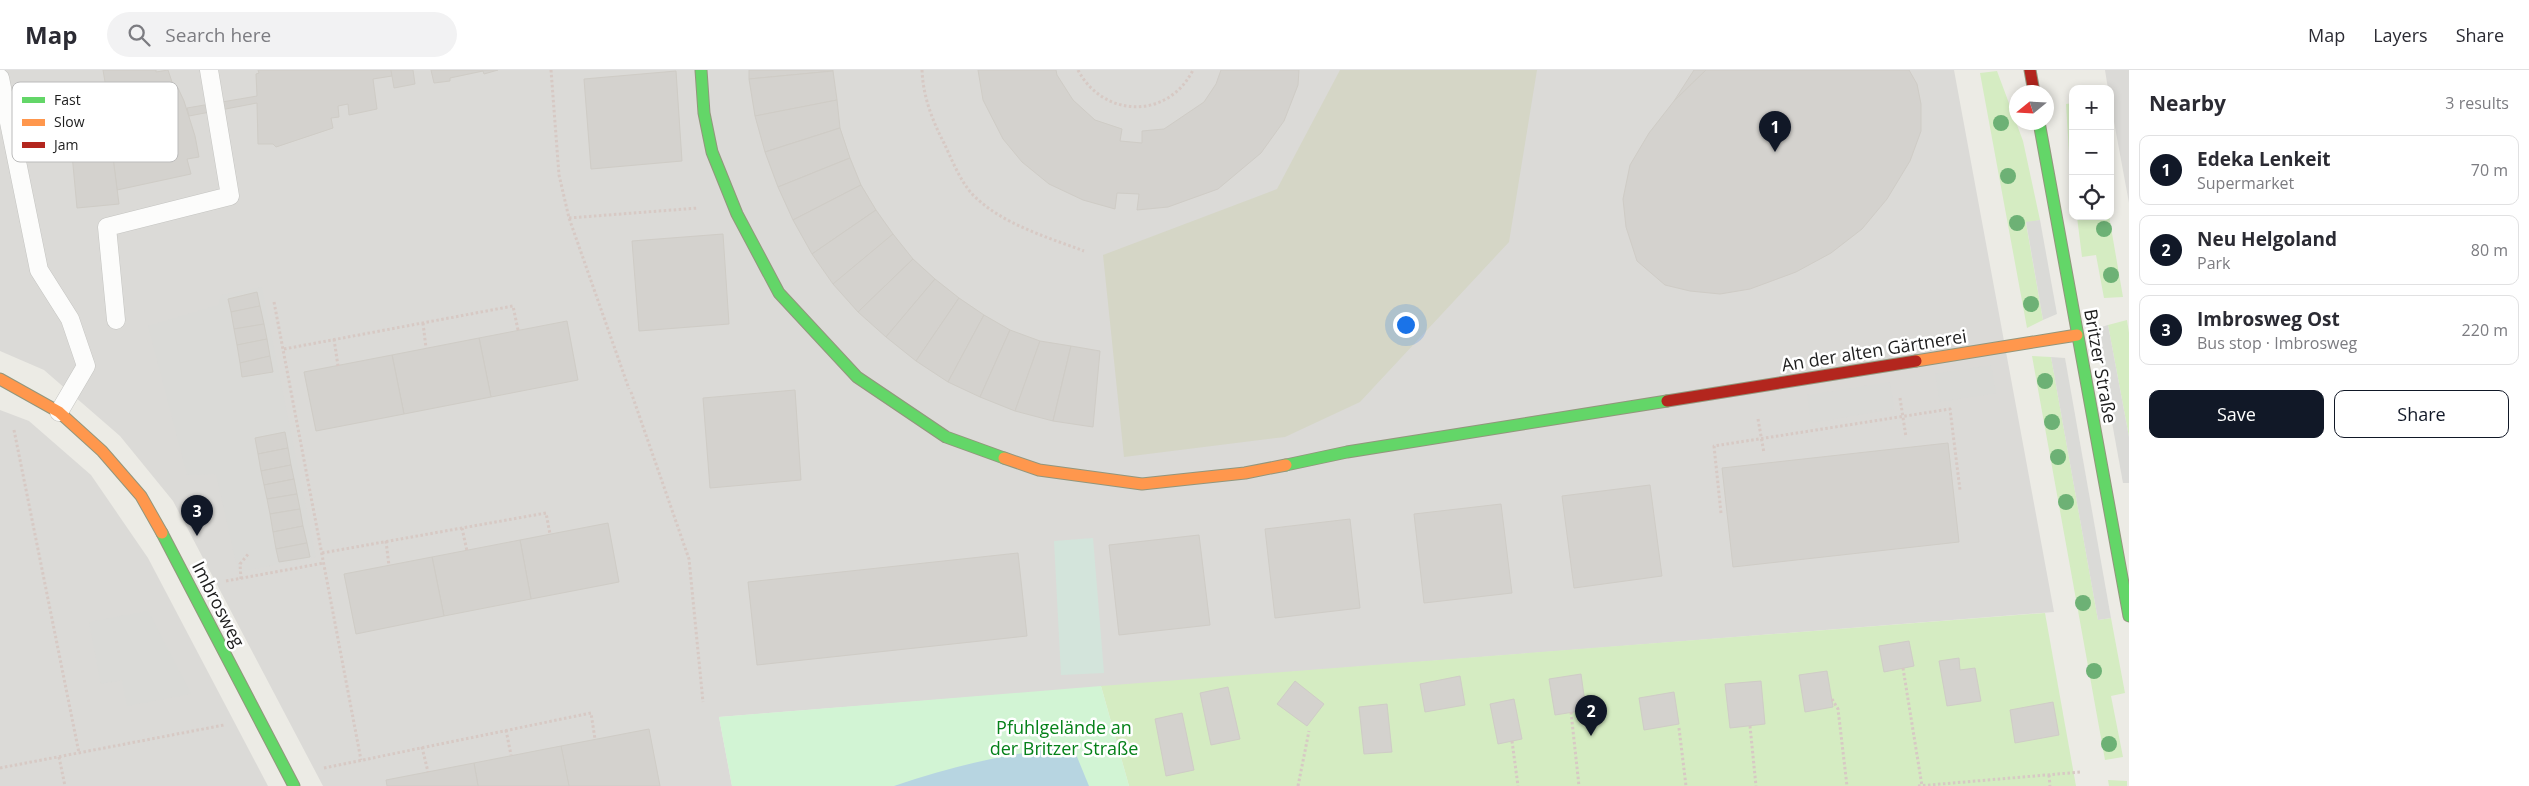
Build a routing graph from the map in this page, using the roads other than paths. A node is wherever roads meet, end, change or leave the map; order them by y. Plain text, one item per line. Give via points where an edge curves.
1 (208, 70) edge
2 (701, 70) edge
3 (2030, 70) edge
4 (0, 78) edge
5 (2033, 85) edge
6 (2040, 130) edge
7 (12, 137) edge
8 (17, 162) edge
9 (116, 320) dead end
10 (2077, 335) junction
11 (0, 380) edge
12 (59, 412) junction
13 (2129, 616) edge
14 (294, 786) edge

1 - 9 lane via 230,196 107,226
2 - 10 street, An der alten Gärtnerei via 704,113 712,152 730,199 779,294 857,377 946,437 1039,470 1142,484 1235,474 1356,451
3 - 5 street
4 - 7 lane
6 - 10 street, Britzer Straße
8 - 12 lane via 39,270 70,319 86,366
10 - 13 street, Britzer Straße
11 - 12 street, Imbrosweg
12 - 14 street, Imbrosweg via 102,451 141,496

